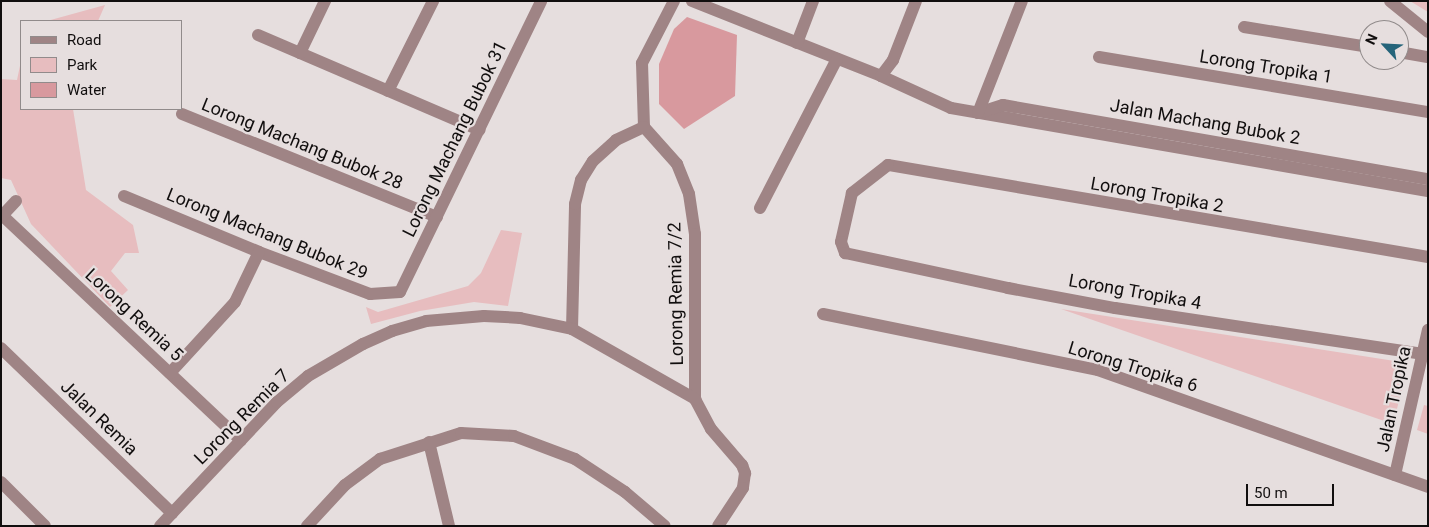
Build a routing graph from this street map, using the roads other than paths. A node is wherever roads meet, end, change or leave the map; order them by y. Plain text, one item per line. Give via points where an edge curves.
1 (324, 1) edge
2 (433, 1) edge
3 (541, 1) edge
4 (674, 1) edge
5 (692, 1) edge
6 (813, 1) edge
7 (916, 1) edge
8 (1022, 1) edge
9 (1390, 1) edge
10 (1244, 26) dead end
11 (1428, 32) edge
12 (258, 35) dead end
13 (797, 43) junction
14 (1359, 45) edge
15 (300, 53) junction
16 (1409, 54) edge
17 (1099, 57) dead end
18 (1428, 57) edge
19 (837, 59) junction
20 (882, 76) junction
21 (388, 91) junction
22 (1428, 112) edge
23 (978, 113) junction
24 (182, 114) dead end
25 (644, 127) junction
26 (480, 130) junction
27 (1428, 179) edge
28 (1428, 191) edge
29 (124, 196) dead end
30 (16, 201) dead end
31 (760, 208) dead end
32 (2, 216) edge
33 (437, 217) junction
34 (259, 252) junction
35 (845, 253) joint
36 (1428, 257) edge
37 (400, 292) joint
38 (823, 314) dead end
39 (572, 329) junction
40 (1428, 330) edge
41 (1, 348) edge
42 (1425, 355) edge
43 (170, 373) junction
44 (695, 399) junction
45 (241, 440) junction
46 (429, 442) junction
47 (1395, 475) junction
48 (1, 482) edge
49 (1428, 487) edge
50 (172, 513) junction
51 (45, 526) edge
52 (160, 526) edge
53 (307, 526) edge
54 (449, 526) edge
55 (665, 526) edge
56 (718, 526) edge

1 - 15 street
2 - 21 street
3 - 26 street, Lorong Machang Bubok 31
4 - 25 street via 642,64
5 - 13 street, Jalan Machang Bubok 2
6 - 13 street
7 - 20 street via 893,60
8 - 23 street
9 - 11 street
10 - 14 street
12 - 15 street
13 - 19 street, Jalan Machang Bubok 2
15 - 21 street
16 - 18 street
17 - 22 street, Lorong Tropika 1
19 - 20 street, Jalan Machang Bubok 2
19 - 31 street
20 - 23 street, Jalan Machang Bubok 2 via 951,108
21 - 26 street
23 - 27 street, Jalan Machang Bubok 2 via 1002,105
23 - 28 street, Jalan Machang Bubok 2
24 - 33 street, Lorong Machang Bubok 28
25 - 39 street via 616,140 593,161 581,180 575,204
25 - 44 street, Lorong Remia 7/2 via 677,164 689,194 695,234
26 - 33 street, Lorong Machang Bubok 31
29 - 34 street, Lorong Machang Bubok 29
30 - 32 street
32 - 43 street, Lorong Remia 5
33 - 37 street, Lorong Machang Bubok 31
34 - 37 street, Lorong Machang Bubok 29 via 370,294
34 - 43 street via 235,302
35 - 36 street, Lorong Tropika 2 via 841,242 851,197 882,167 898,166
35 - 42 street, Lorong Tropika 4 via 1114,308
38 - 47 street, Lorong Tropika 6 via 1098,370
39 - 44 street, Lorong Remia 7
39 - 45 street, Lorong Remia 7 via 520,318 484,316 426,321 392,331 332,360 308,376 277,402
40 - 42 street, Jalan Tropika
41 - 50 street, Jalan Remia
42 - 47 street, Jalan Tropika
43 - 45 street, Lorong Remia 5
44 - 56 street via 711,429 742,465 745,473 743,488
45 - 50 street, Lorong Remia 7
46 - 53 street via 399,450 362,470
46 - 54 street
46 - 55 street via 461,433 485,433 514,436 546,447 575,459
47 - 49 street, Lorong Tropika 6
48 - 51 street
50 - 52 street, Lorong Remia 7

